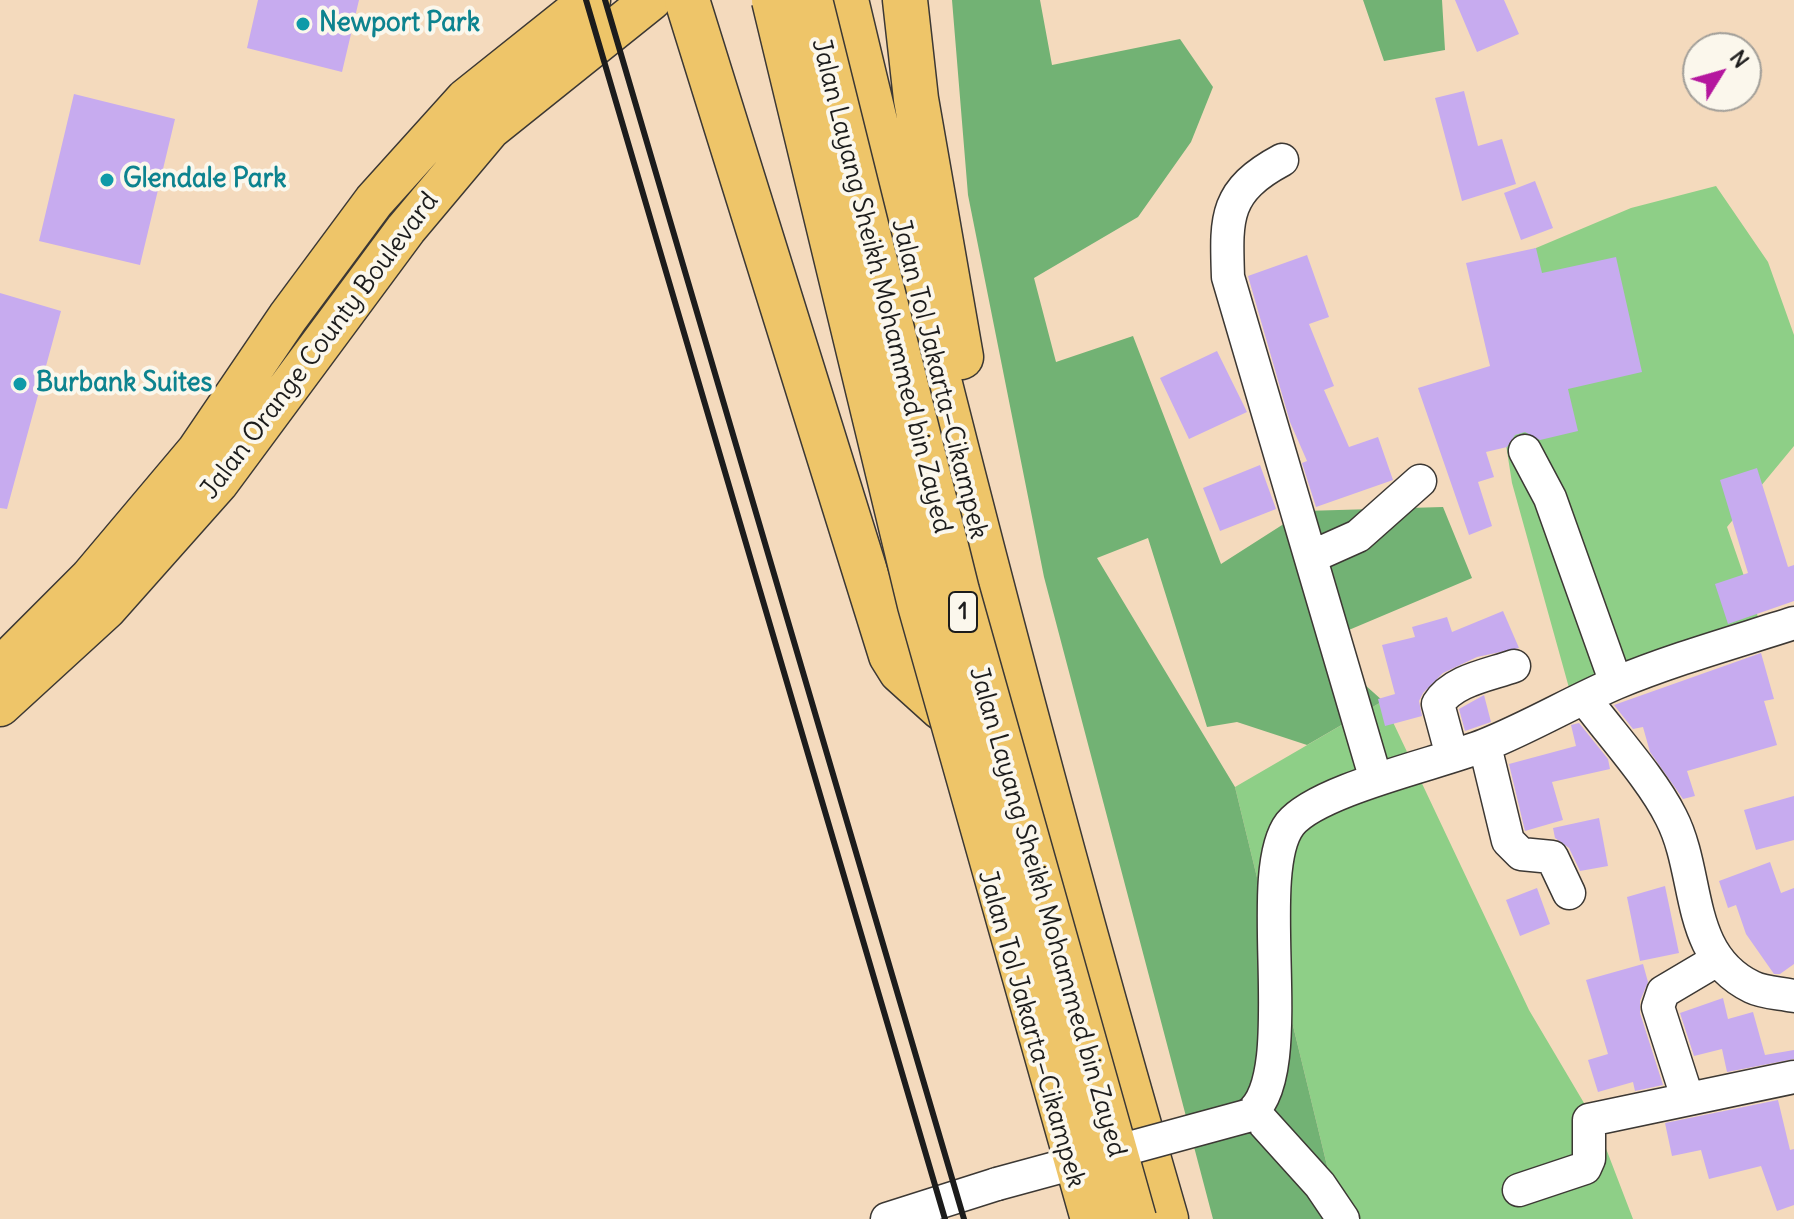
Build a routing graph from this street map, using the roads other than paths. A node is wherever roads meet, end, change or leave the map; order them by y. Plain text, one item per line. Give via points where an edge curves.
1 (651, 0) edge
2 (687, 0) edge
3 (772, 0) edge
4 (810, 0) edge
5 (846, 0) edge
6 (905, 0) edge
7 (586, 18) edge
8 (480, 113) junction
9 (1282, 160) dead end
10 (1525, 451) dead end
11 (1420, 481) dead end
12 (1311, 557) junction
13 (1794, 623) edge
14 (1514, 666) dead end
15 (0, 668) edge
16 (1616, 683) junction
17 (1585, 699) junction
18 (0, 706) edge
19 (942, 708) junction
20 (1485, 746) junction
21 (1452, 756) junction
22 (1376, 780) junction
23 (1050, 808) junction
24 (1569, 893) dead end
25 (1717, 960) junction
26 (1794, 996) edge
27 (1794, 1077) edge
28 (1687, 1097) junction
29 (1250, 1114) junction
30 (1519, 1190) dead end
31 (887, 1219) edge
32 (1085, 1219) edge
33 (1093, 1219) edge
34 (1134, 1219) edge
35 (1166, 1219) edge
36 (1343, 1219) edge

1 - 7 main road, Jalan Orange County Boulevard
2 - 19 highway via 891,655
3 - 19 highway, Jalan Tol Jakarta–Cikampek / 1 via 839,301
3 - 33 highway, Jalan Layang Sheikh Mohammed bin Zayed / 1, bridge via 920,605
4 - 34 highway, Jalan Layang Sheikh Mohammed bin Zayed / 1, bridge via 957,591
5 - 23 highway, Jalan Tol Jakarta–Cikampek / 1
6 - 23 highway via 916,99 953,312
7 - 8 main road, Jalan Orange County Boulevard
8 - 15 main road, Jalan Orange County Boulevard via 374,201 197,451 90,578
8 - 18 main road, Jalan Orange County Boulevard via 406,229 218,483 106,609
9 - 12 street via 1240,190 1231,206 1228,277
10 - 16 street via 1550,498
11 - 12 street via 1358,536
12 - 22 street
13 - 16 street
14 - 21 street via 1443,696 1438,704
16 - 17 street
17 - 20 street
17 - 25 street via 1671,815 1703,937
19 - 32 highway, Jalan Tol Jakarta–Cikampek / 1
20 - 21 street
20 - 24 street via 1508,841 1521,854 1552,857
21 - 22 street
22 - 29 street via 1307,809 1289,825 1277,883 1273,1058 1267,1087
23 - 35 highway, Jalan Tol Jakarta–Cikampek / 1
25 - 26 street via 1754,988
25 - 28 street via 1659,998
27 - 28 street
28 - 30 street via 1589,1120 1585,1168
29 - 31 street, bridge
29 - 36 street via 1320,1185

